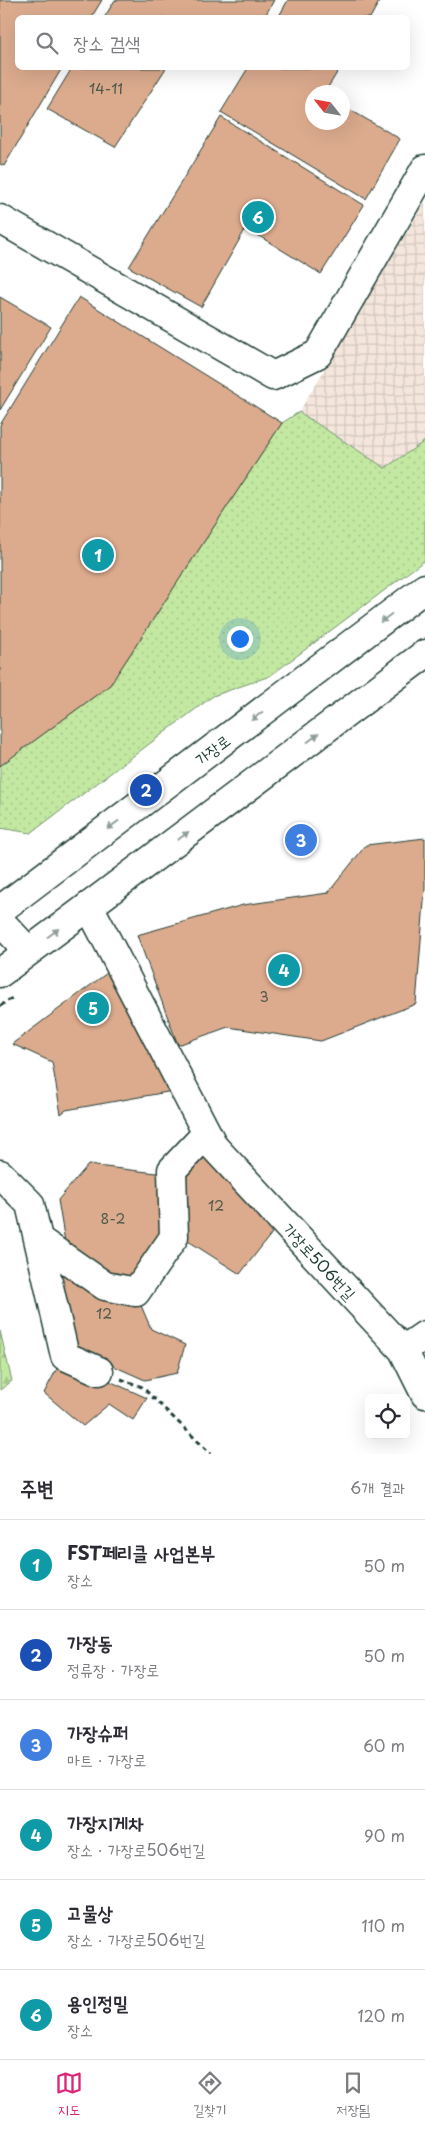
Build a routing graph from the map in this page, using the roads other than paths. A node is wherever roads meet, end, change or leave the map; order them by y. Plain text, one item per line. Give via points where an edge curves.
1 (425, 169) edge
2 (0, 219) edge
3 (425, 588) edge
4 (425, 654) edge
5 (89, 906) junction
6 (0, 910) edge
7 (0, 920) edge
8 (28, 951) junction
9 (0, 973) edge
10 (206, 1134) junction
11 (0, 1174) edge
12 (39, 1240) junction
13 (414, 1342) edge
14 (100, 1371) road end
15 (425, 1394) edge

1 - 2 street via 318,354 273,376
3 -> 6 street, 가장로
5 -> 4 street
8 -> 5 street
5 - 10 street, 가장로506번길
7 - 8 street
8 - 9 street
10 - 12 street via 172,1170 174,1238 136,1292 105,1286
10 - 13 street, 가장로506번길 via 214,1147
11 - 12 street via 30,1204
12 - 14 street via 65,1356
13 - 15 street, 가장로506번길

